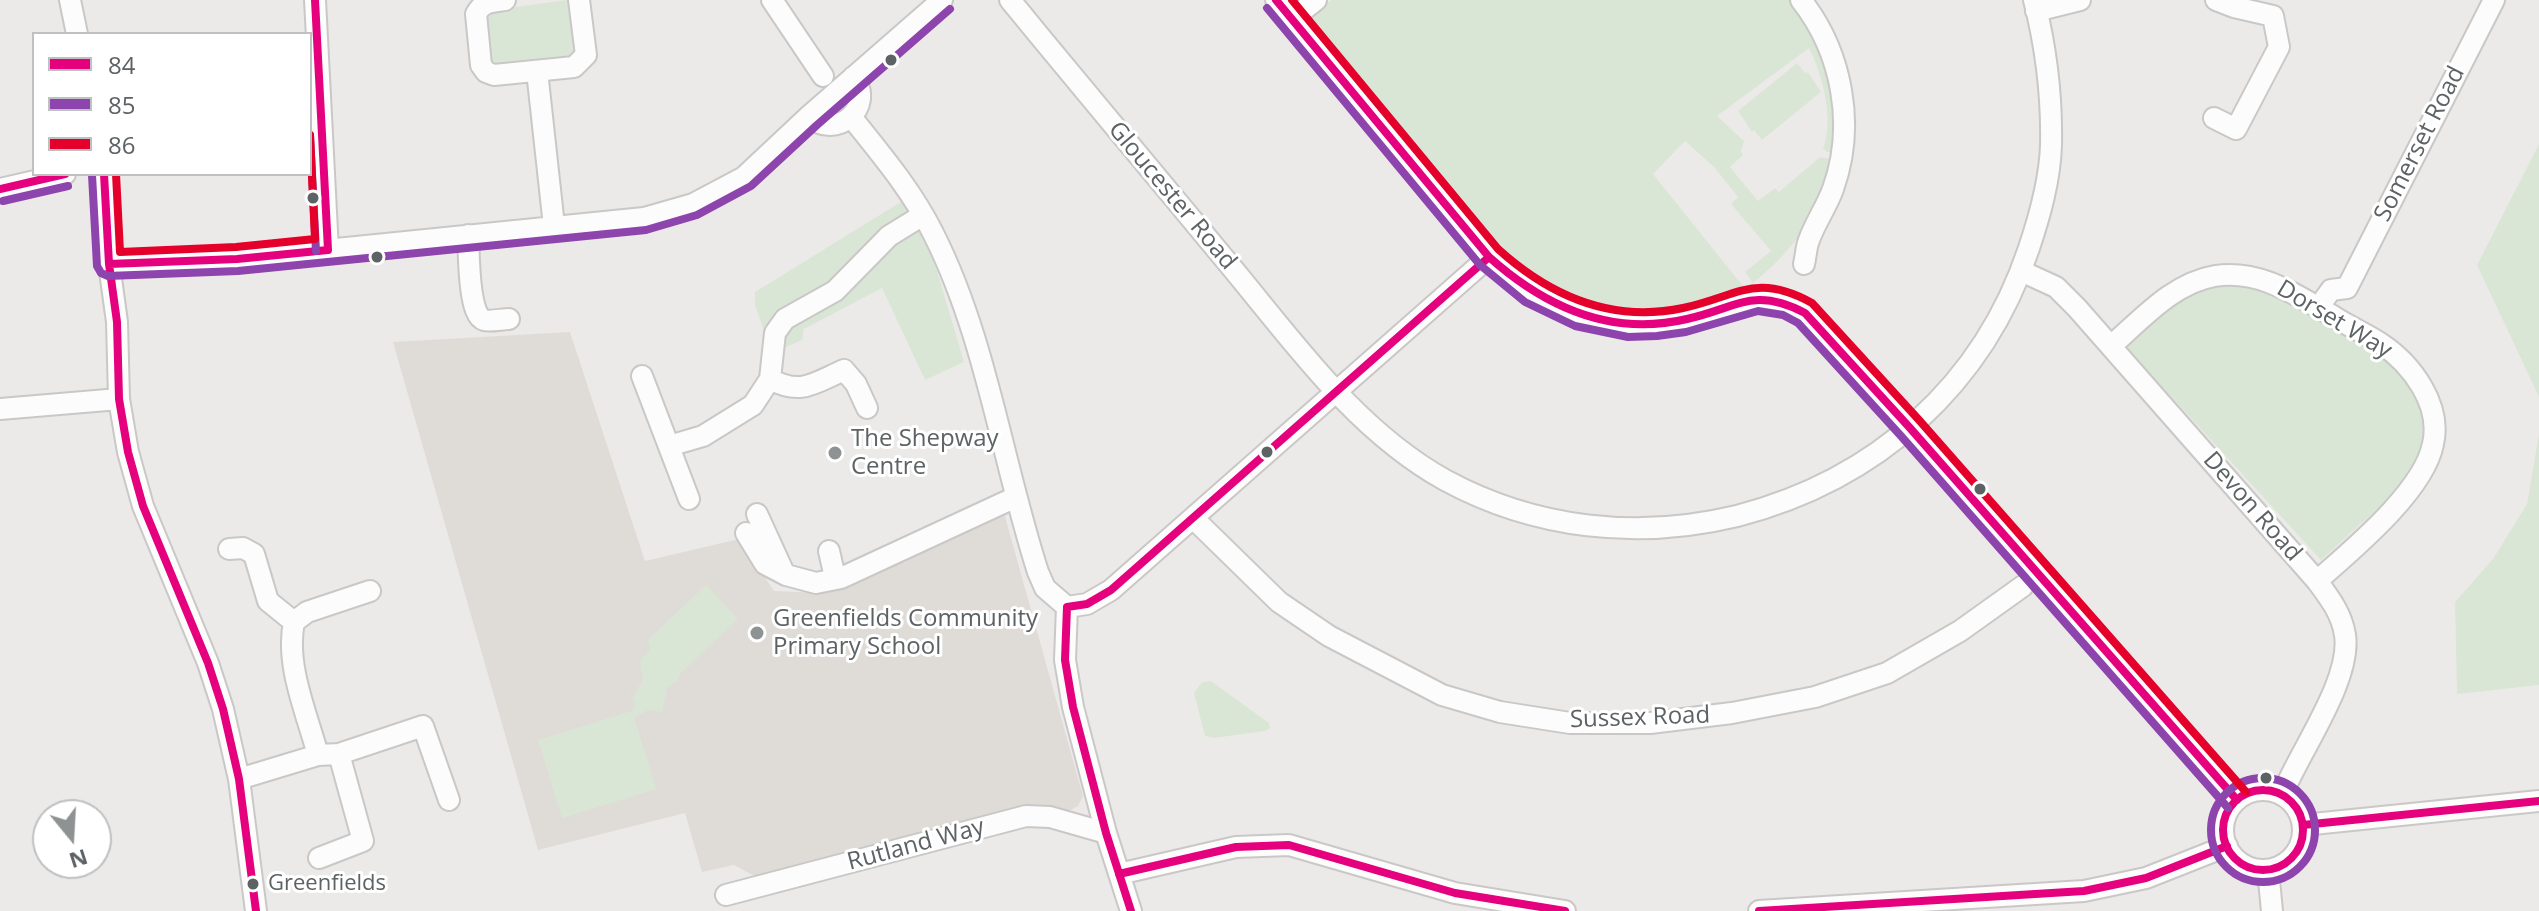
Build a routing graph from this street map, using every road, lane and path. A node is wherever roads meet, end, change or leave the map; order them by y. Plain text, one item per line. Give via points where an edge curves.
1 (70, 0) edge
2 (315, 0) edge
3 (505, 0) edge
4 (579, 0) edge
5 (772, 0) edge
6 (942, 0) edge
7 (1010, 0) edge
8 (1276, 0) edge
9 (1316, 0) edge
10 (1801, 0) edge
11 (2080, 0) edge
12 (2216, 0) edge
13 (2494, 0) edge
14 (2035, 5) edge
15 (2276, 8) edge
16 (1292, 19) junction
17 (77, 32) edge
18 (537, 71) junction
19 (823, 76) dead end
20 (853, 77) junction
21 (809, 116) junction
22 (852, 118) junction
23 (2214, 118) dead end
24 (56, 176) edge
25 (104, 176) edge
26 (0, 189) edge
27 (923, 215) junction
28 (554, 226) junction
29 (468, 235) junction
30 (328, 250) junction
31 (1489, 257) junction
32 (109, 264) junction
33 (1804, 264) dead end
34 (2021, 271) junction
35 (2347, 288) junction
36 (2318, 308) junction
37 (509, 319) dead end
38 (2345, 324) junction
39 (2111, 346) junction
40 (642, 376) dead end
41 (770, 379) junction
42 (1337, 391) junction
43 (119, 399) junction
44 (867, 408) dead end
45 (0, 409) edge
46 (1910, 428) junction
47 (669, 446) junction
48 (1016, 497) junction
49 (689, 499) dead end
50 (757, 514) dead end
51 (1193, 518) junction
52 (746, 533) dead end
53 (229, 549) dead end
54 (829, 551) dead end
55 (784, 573) junction
56 (841, 578) junction
57 (2317, 581) junction
58 (2023, 586) dead end
59 (370, 591) dead end
60 (1067, 607) junction
61 (294, 622) junction
62 (328, 754) junction
63 (239, 779) junction
64 (2282, 795) junction
65 (449, 800) dead end
66 (2237, 800) junction
67 (2539, 801) edge
68 (2303, 825) junction
69 (1106, 833) junction
70 (2227, 846) junction
71 (319, 858) dead end
72 (2268, 870) junction
73 (1119, 874) junction
74 (726, 895) dead end
75 (256, 911) edge
76 (1131, 911) edge
77 (1565, 911) edge
78 (1759, 911) edge
79 (2272, 911) edge

1 - 17 street
2 - 30 street
3 - 18 street via 487,2 476,14 481,65 494,75
4 - 18 street via 586,55 574,67
5 - 19 street
6 - 20 street
7 - 42 street, Gloucester Road
8 - 16 street
9 - 16 street
10 - 33 street via 1834,57 1843,121 1839,168
11 - 14 street
12 - 15 street via 2234,7
13 - 35 street, Somerset Road
14 - 34 street, Gloucester Road via 2048,76 2051,144 2040,215
15 - 23 street via 2279,47 2236,129
16 - 31 street
18 - 28 street
20 - 21 street
20 - 22 street via 861,95
21 - 22 street via 829,126
21 - 28 street via 744,177 693,204 644,218
22 - 27 street
24 - 26 street
25 - 32 street
27 - 41 street via 889,236 835,291 785,319 775,333
27 - 48 street via 960,295
28 - 29 street
29 - 30 street
29 - 37 street via 478,316 484,321
30 - 32 street
31 - 42 street
31 - 46 street via 1544,301 1613,323 1681,321 1745,300 1787,303 1815,322
32 - 43 street
34 - 39 street, Devon Road via 2056,287
34 - 46 street, Gloucester Road via 1977,353 1945,395
35 - 36 street, Somerset Road via 2327,293
35 - 38 street, Somerset Road via 2352,301
36 - 38 street, Dorset Way
36 - 39 street, Dorset Way via 2253,276 2216,276 2180,288
38 - 57 street, Dorset Way via 2382,344 2407,366 2430,404 2435,431 2429,459 2412,488
39 - 57 street, Devon Road
40 - 47 street
41 - 44 street via 798,389 844,370
41 - 47 street via 753,405 703,436
42 - 46 street, Gloucester Road via 1389,443 1447,481 1517,510 1603,528 1678,527 1780,503 1873,457
42 - 51 street
43 - 45 street
43 - 63 street via 143,506 208,663
46 - 66 street
47 - 49 street
48 - 56 street
48 - 60 street via 1042,581
50 - 55 street
51 - 58 street, Sussex Road via 1279,602 1329,636 1442,695 1500,712 1570,723 1650,723 1815,697 1887,673
51 - 60 street via 1111,590 1087,604
52 - 55 street via 765,564
53 - 61 street via 254,554 268,601
54 - 56 street via 834,573
55 - 56 street via 816,583
57 - 64 street, Devon Road via 2343,625 2344,660
59 - 61 street via 307,612
60 - 69 street via 1065,660 1073,707
61 - 62 street via 293,661
62 - 63 street
62 - 65 street via 423,726
62 - 71 street via 363,841
63 - 75 street
64 - 66 street via 2259,790
64 - 68 street via 2298,810
66 - 70 street via 2224,822
67 - 68 street
68 - 72 street via 2295,855
69 - 73 street
69 - 74 street, Rutland Way via 1050,817 1026,816
70 - 72 street via 2244,865
70 - 78 street via 2146,878 2096,889
72 - 79 street
73 - 76 street
73 - 77 street via 1236,847 1289,845 1455,893

